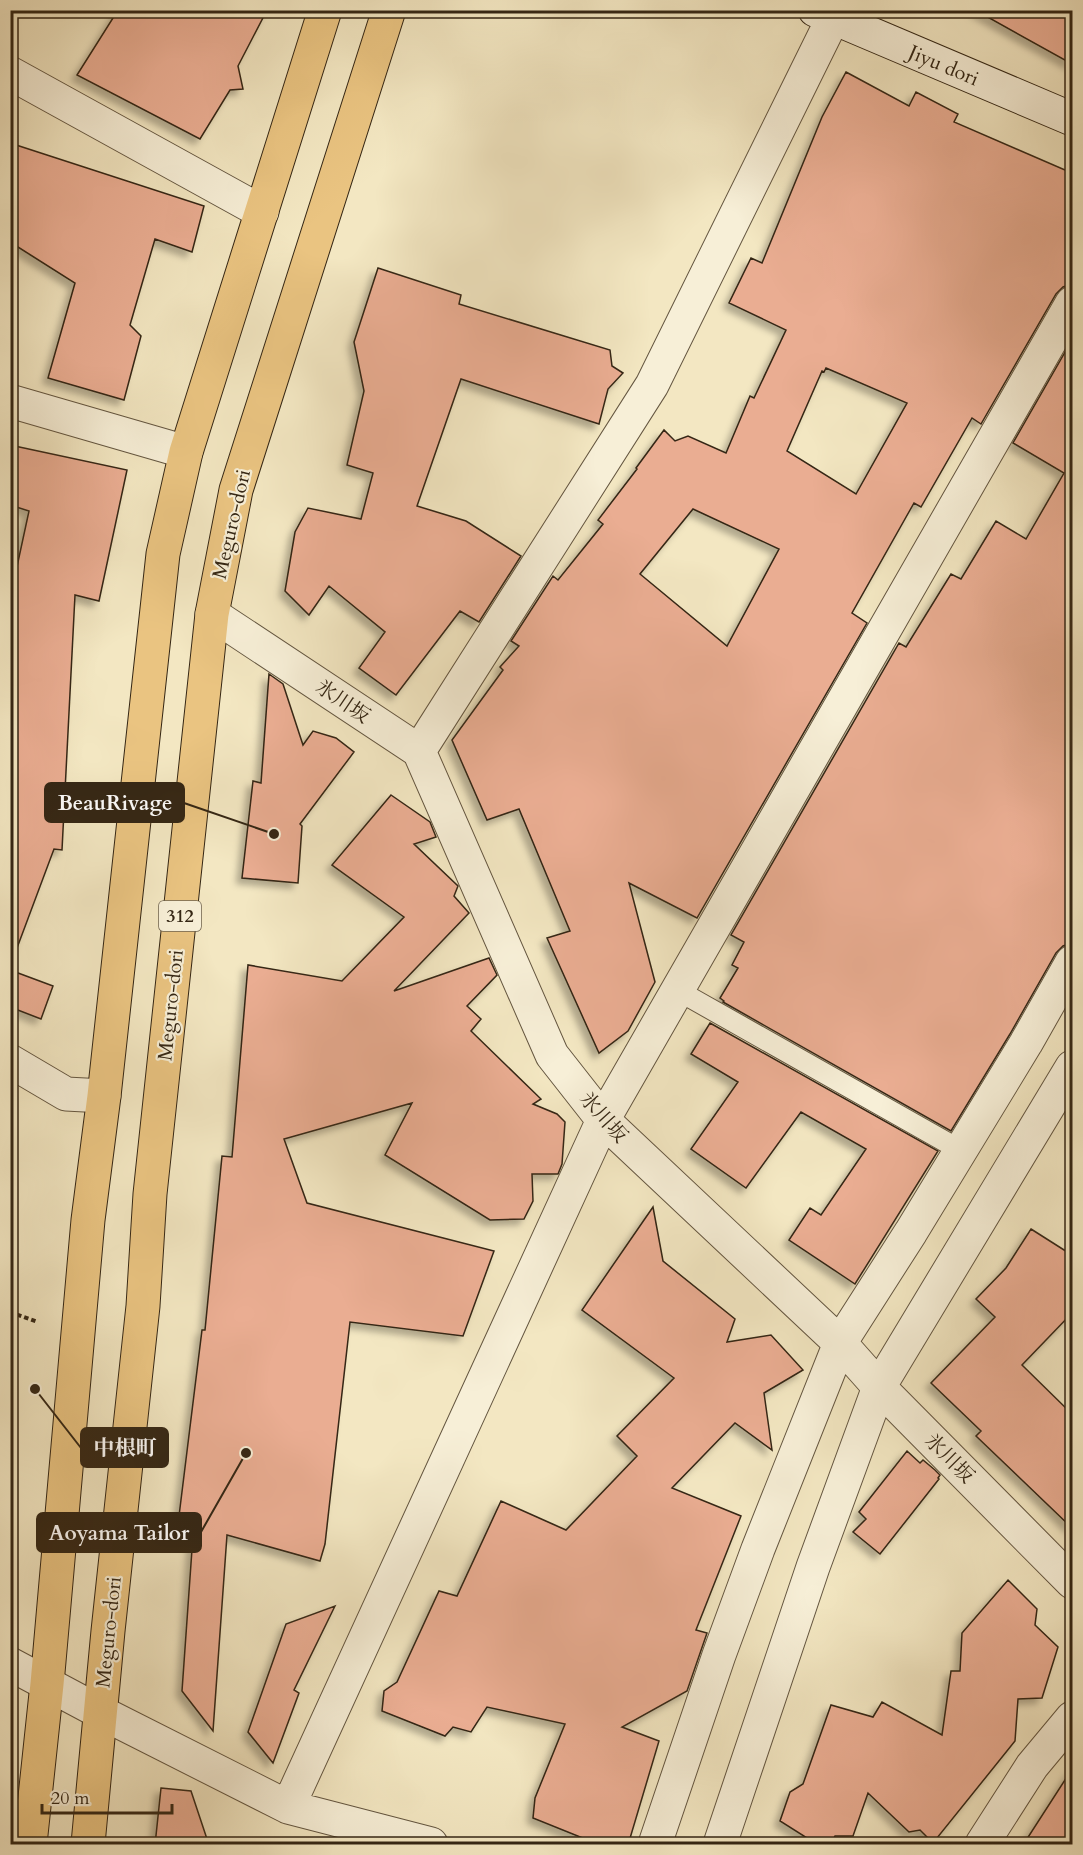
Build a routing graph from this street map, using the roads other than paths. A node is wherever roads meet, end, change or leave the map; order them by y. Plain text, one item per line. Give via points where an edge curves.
1 (326, 10) edge
2 (389, 10) edge
3 (828, 13) edge
4 (10, 73) edge
5 (1072, 119) edge
6 (262, 212) junction
7 (1072, 303) edge
8 (10, 400) edge
9 (186, 452) junction
10 (212, 614) junction
11 (419, 751) junction
12 (1072, 962) edge
13 (677, 990) junction
14 (10, 1061) edge
15 (1072, 1067) edge
16 (104, 1096) junction
17 (603, 1120) junction
18 (960, 1150) junction
19 (840, 1343) junction
20 (879, 1387) junction
21 (1072, 1582) edge
22 (10, 1664) edge
23 (73, 1698) junction
24 (1072, 1718) edge
25 (288, 1807) junction
26 (30, 1845) edge
27 (88, 1845) edge
28 (431, 1845) edge
29 (655, 1845) edge
30 (720, 1845) edge
31 (982, 1845) edge

1 - 6 main road, Meguro-dori / 312
2 - 10 main road, Meguro-dori / 312 via 236,490
3 - 5 street, Jiyu dori
3 - 11 street via 652,385
4 - 6 street
6 - 9 main road, Meguro-dori / 312
7 - 13 street
8 - 9 street
9 - 16 main road, Meguro-dori / 312 via 163,554
10 - 11 street, 氷川坂
10 - 23 main road, Meguro-dori / 312 via 152,1182 143,1306
11 - 17 street, 氷川坂 via 552,1055
12 - 18 street
13 - 17 street
13 - 18 lane
14 - 16 street via 66,1094
15 - 20 street
16 - 23 main road, Meguro-dori / 312 via 88,1220
17 - 19 street, 氷川坂
17 - 25 street
18 - 19 street
19 - 20 street, 氷川坂
19 - 29 street via 754,1560
20 - 21 street, 氷川坂
20 - 30 street
22 - 23 street
23 - 25 street
23 - 26 main road, Meguro-dori / 312
23 - 27 main road, Meguro-dori / 312
24 - 31 street via 1032,1766
25 - 28 street

